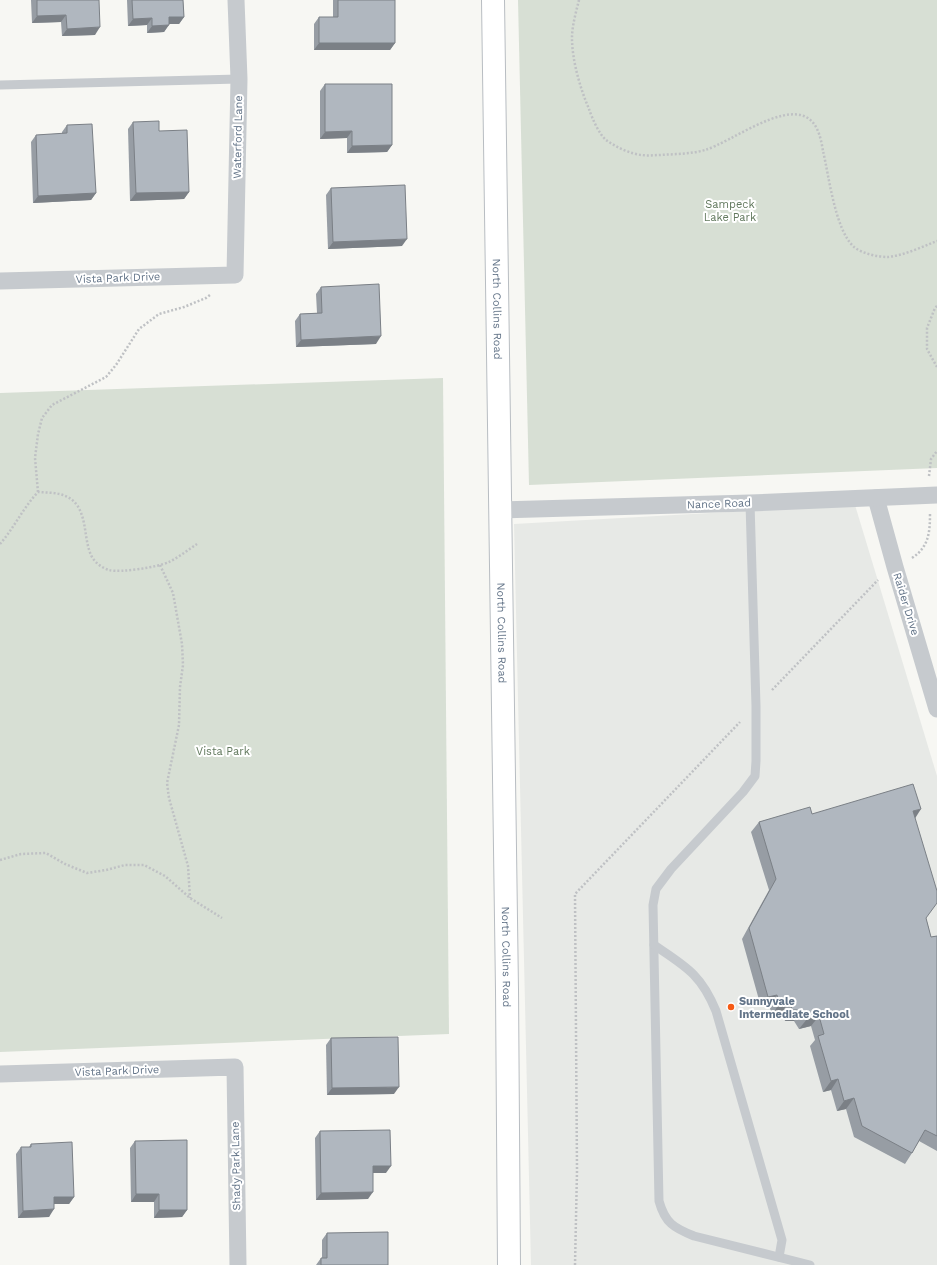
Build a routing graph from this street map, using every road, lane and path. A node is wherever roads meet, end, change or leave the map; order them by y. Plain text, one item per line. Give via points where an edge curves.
1 (236, 0) edge
2 (493, 0) edge
3 (579, 0) edge
4 (239, 79) junction
5 (0, 85) edge
6 (937, 241) edge
7 (236, 275) junction
8 (0, 282) edge
9 (937, 306) edge
10 (937, 367) edge
11 (38, 492) junction
12 (937, 495) edge
13 (876, 498) junction
14 (750, 503) junction
15 (501, 510) junction
16 (0, 544) edge
17 (197, 544) dead end
18 (160, 565) junction
19 (937, 709) edge
20 (0, 860) edge
21 (190, 898) junction
22 (222, 918) dead end
23 (654, 945) junction
24 (235, 1067) joint
25 (0, 1074) edge
26 (779, 1257) junction
27 (238, 1265) edge
28 (509, 1265) edge
29 (810, 1265) edge

1 - 4 street, Waterford Lane
2 - 15 street, North Collins Road
3 - 6 path via 572,38 574,60 585,100 605,139 623,149 642,155 686,154 705,150 776,118 792,114 806,117 815,124 821,140 838,219 854,247 867,254 887,257 901,255
4 - 5 lane
4 - 7 street, Waterford Lane
7 - 8 street, Vista Park Drive
7 - 11 path via 206,298 159,314 139,329 106,377 52,405 42,418 38,434 35,458
9 - 10 path via 927,328 927,348
11 - 16 path
11 - 18 path via 61,494 76,505 81,514 87,545 92,557 101,567 111,570 132,570
12 - 13 street, Nance Road
13 - 14 street, Nance Road
13 - 19 street, Raider Drive
14 - 15 street, Nance Road
14 - 23 lane via 756,706 755,776 656,889 653,905
15 - 28 street, North Collins Road
17 - 18 path
18 - 21 path via 173,593 182,644 179,725 167,783 188,866
20 - 21 path via 21,854 46,853 86,873 125,865 144,865 165,876
21 - 22 path
23 - 26 lane via 688,969 710,996 782,1240
23 - 26 lane via 659,1201 662,1212 668,1222 680,1231
24 - 25 street, Vista Park Drive
24 - 27 street, Shady Park Lane
26 - 29 lane

